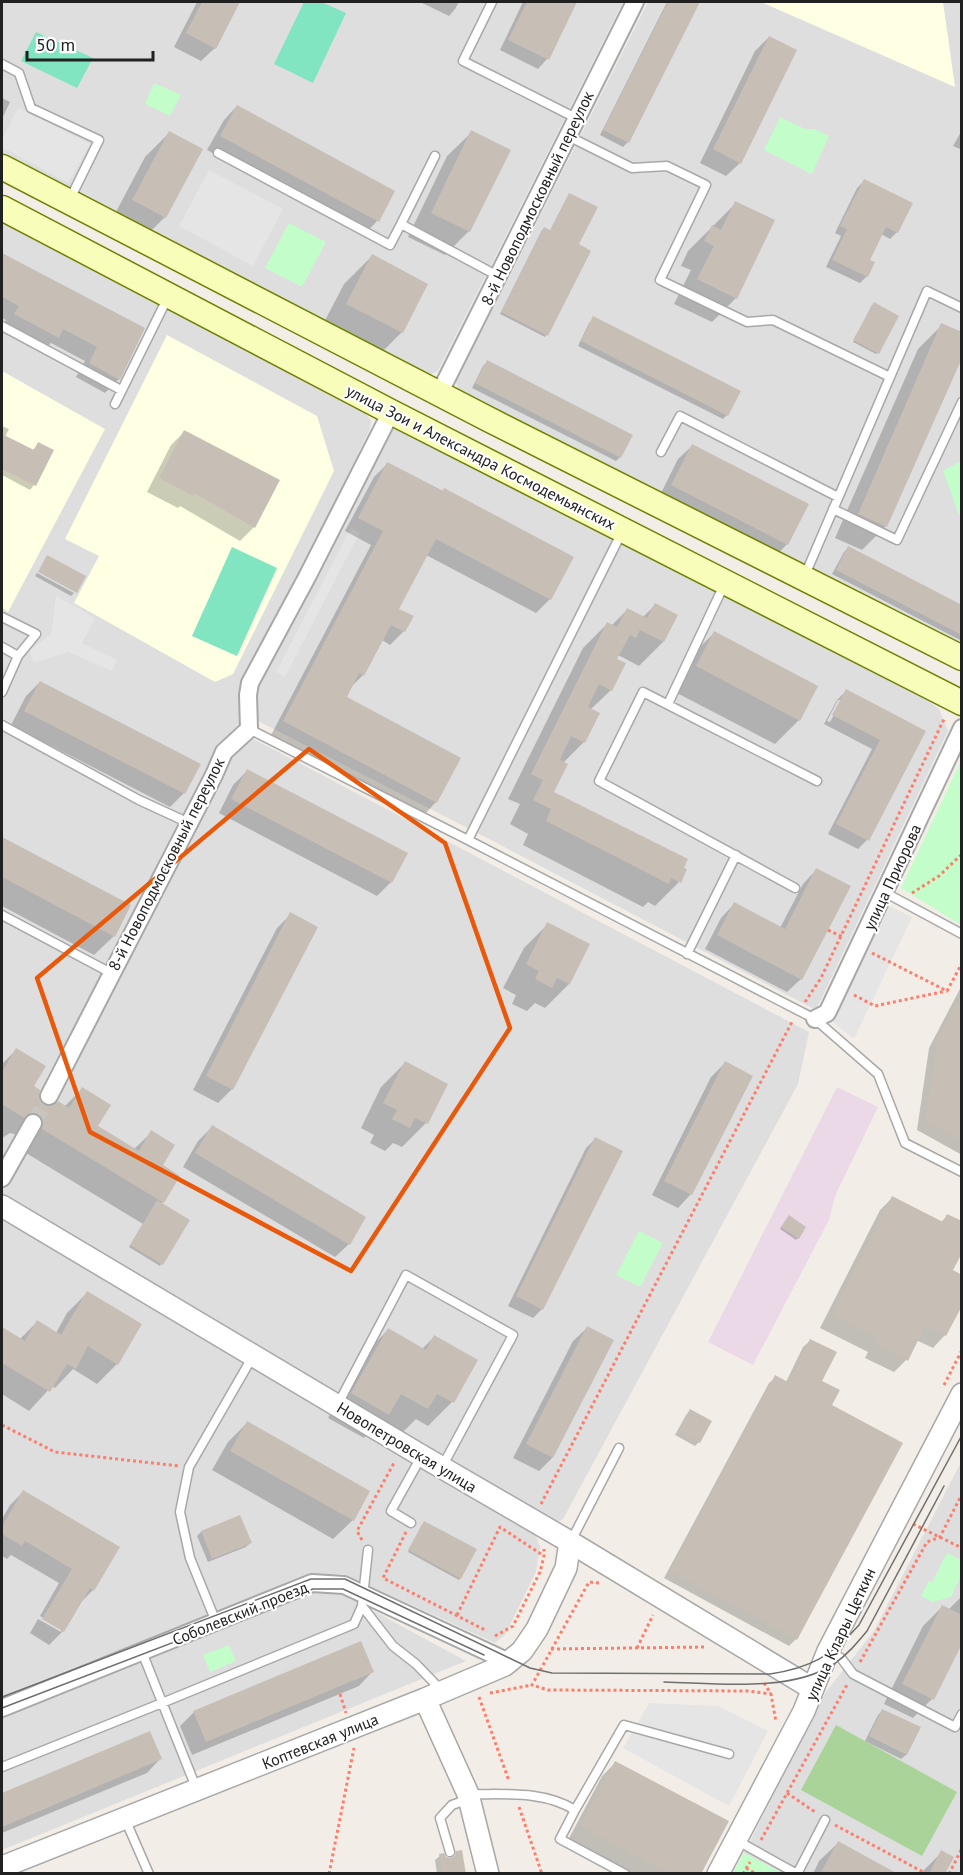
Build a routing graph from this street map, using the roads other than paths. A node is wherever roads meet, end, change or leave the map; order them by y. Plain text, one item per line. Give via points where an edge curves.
1 (492, 2) edge
2 (634, 2) edge
3 (2, 64) edge
4 (576, 118) junction
5 (567, 135) junction
6 (218, 153) dead end
7 (435, 156) dead end
8 (2, 167) edge
9 (68, 202) junction
10 (2, 208) edge
11 (401, 224) junction
12 (498, 276) junction
13 (169, 296) junction
14 (962, 308) edge
15 (2, 326) edge
16 (890, 376) junction
17 (121, 390) junction
18 (439, 393) junction
19 (962, 402) edge
20 (115, 404) dead end
21 (391, 412) junction
22 (661, 452) dead end
23 (838, 497) junction
24 (833, 509) junction
25 (623, 530) junction
26 (803, 578) junction
27 (725, 583) junction
28 (2, 617) edge
29 (2, 647) edge
30 (18, 656) junction
31 (962, 658) edge
32 (2, 692) edge
33 (668, 704) junction
34 (954, 708) edge
35 (2, 725) edge
36 (962, 728) edge
37 (249, 729) junction
38 (817, 781) dead end
39 (189, 823) junction
40 (468, 840) junction
41 (736, 855) junction
42 (795, 888) dead end
43 (884, 892) junction
44 (2, 915) edge
45 (962, 934) edge
46 (687, 954) junction
47 (111, 973) junction
48 (815, 1019) junction
49 (49, 1096) tunnel mouth
50 (33, 1124) tunnel mouth
51 (962, 1173) edge
52 (2, 1178) edge
53 (2, 1206) edge
54 (253, 1356) junction
55 (962, 1394) edge
56 (338, 1406) junction
57 (619, 1448) dead end
58 (422, 1456) junction
59 (442, 1468) junction
60 (411, 1523) road end
61 (570, 1542) junction
62 (368, 1550) road end
63 (362, 1599) junction
64 (216, 1622) junction
65 (142, 1652) junction
66 (828, 1652) junction
67 (509, 1662) junction
68 (813, 1689) junction
69 (434, 1695) junction
70 (162, 1703) junction
71 (2, 1708) edge
72 (962, 1714) edge
73 (958, 1728) edge
74 (729, 1754) dead end
75 (2, 1767) edge
76 (197, 1790) junction
77 (468, 1796) junction
78 (574, 1810) junction
79 (125, 1818) junction
80 (825, 1820) road end
81 (736, 1840) junction
82 (450, 1852) dead end
83 (2, 1867) edge
84 (149, 1874) edge
85 (488, 1874) edge
86 (625, 1874) edge
87 (718, 1874) edge

1 - 4 lane via 463,61
2 - 4 street, 8-й Новоподмосковный переулок
3 - 9 lane via 19,73 31,108 99,140
4 - 5 street, 8-й Новоподмосковный переулок
5 - 12 street, 8-й Новоподмосковный переулок
5 - 16 lane via 633,168 667,166 706,185 660,280 747,322 772,320
6 - 11 lane via 390,245
7 - 11 lane
8 - 9 main road
9 - 18 main road
10 - 13 main road, улица Зои и Александра Космодемьянских
11 - 12 lane
12 - 18 street, 8-й Новоподмосковный переулок
13 - 17 lane
13 - 21 main road, улица Зои и Александра Космодемьянских
14 - 16 lane via 927,291
15 - 17 lane
16 - 23 lane
17 - 20 lane
18 - 26 main road
19 - 24 lane via 897,540
21 - 25 main road, улица Зои и Александра Космодемьянских
21 - 37 street via 250,683
22 - 23 lane via 680,416
23 - 24 lane
24 - 26 lane
25 - 27 main road, улица Зои и Александра Космодемьянских
25 - 40 lane
26 - 31 main road
27 - 33 lane
27 - 34 main road, улица Зои и Александра Космодемьянских
28 - 30 lane via 36,634
29 - 30 lane
30 - 32 lane
33 - 38 lane
33 - 41 lane via 643,692 599,781
35 - 39 lane
36 - 43 street, улица Приорова
37 - 39 street, 8-й Новоподмосковный переулок via 224,752
37 - 40 lane
39 - 47 street, 8-й Новоподмосковный переулок
40 - 46 lane
41 - 42 lane
41 - 46 lane
43 - 45 lane
43 - 48 street, улица Приорова via 827,1013
44 - 47 lane
46 - 48 lane
47 - 49 street, 8-й Новоподмосковный переулок
48 - 51 lane via 878,1074 905,1143
50 - 52 street
53 - 54 street, Новопетровская улица
54 - 56 street, Новопетровская улица
54 - 64 lane via 189,1467 180,1512 190,1558
55 - 66 street, улица Клары Цеткин
56 - 58 street, Новопетровская улица
56 - 59 lane via 406,1275 513,1335
57 - 61 lane
58 - 59 street, Новопетровская улица
58 - 60 lane via 391,1511
59 - 61 street, Новопетровская улица
61 - 67 street, Коптевская улица via 566,1568 537,1629
61 - 68 street, Новопетровская улица
62 - 63 lane
63 - 64 street, Соболевский проезд via 344,1585 312,1583
63 - 67 street, Соболевский проезд
63 - 69 lane via 393,1646 417,1664
63 - 70 lane via 354,1624
64 - 65 street, Соболевский проезд
65 - 70 lane
65 - 71 street, Соболевский проезд
66 - 68 street, улица Клары Цеткин
66 - 73 lane via 840,1658 853,1674
67 - 69 street, Коптевская улица
68 - 81 street, улица Клары Цеткин
69 - 76 street, Коптевская улица
69 - 77 street
70 - 75 lane
70 - 76 lane
72 - 73 lane
74 - 78 lane via 624,1725
76 - 79 street, Коптевская улица
77 - 78 lane via 514,1793 562,1803
77 - 82 lane via 440,1818
77 - 85 street
78 - 86 lane via 560,1839
79 - 83 street, Коптевская улица
79 - 84 lane
80 - 81 lane via 797,1874
81 - 87 street, улица Клары Цеткин

